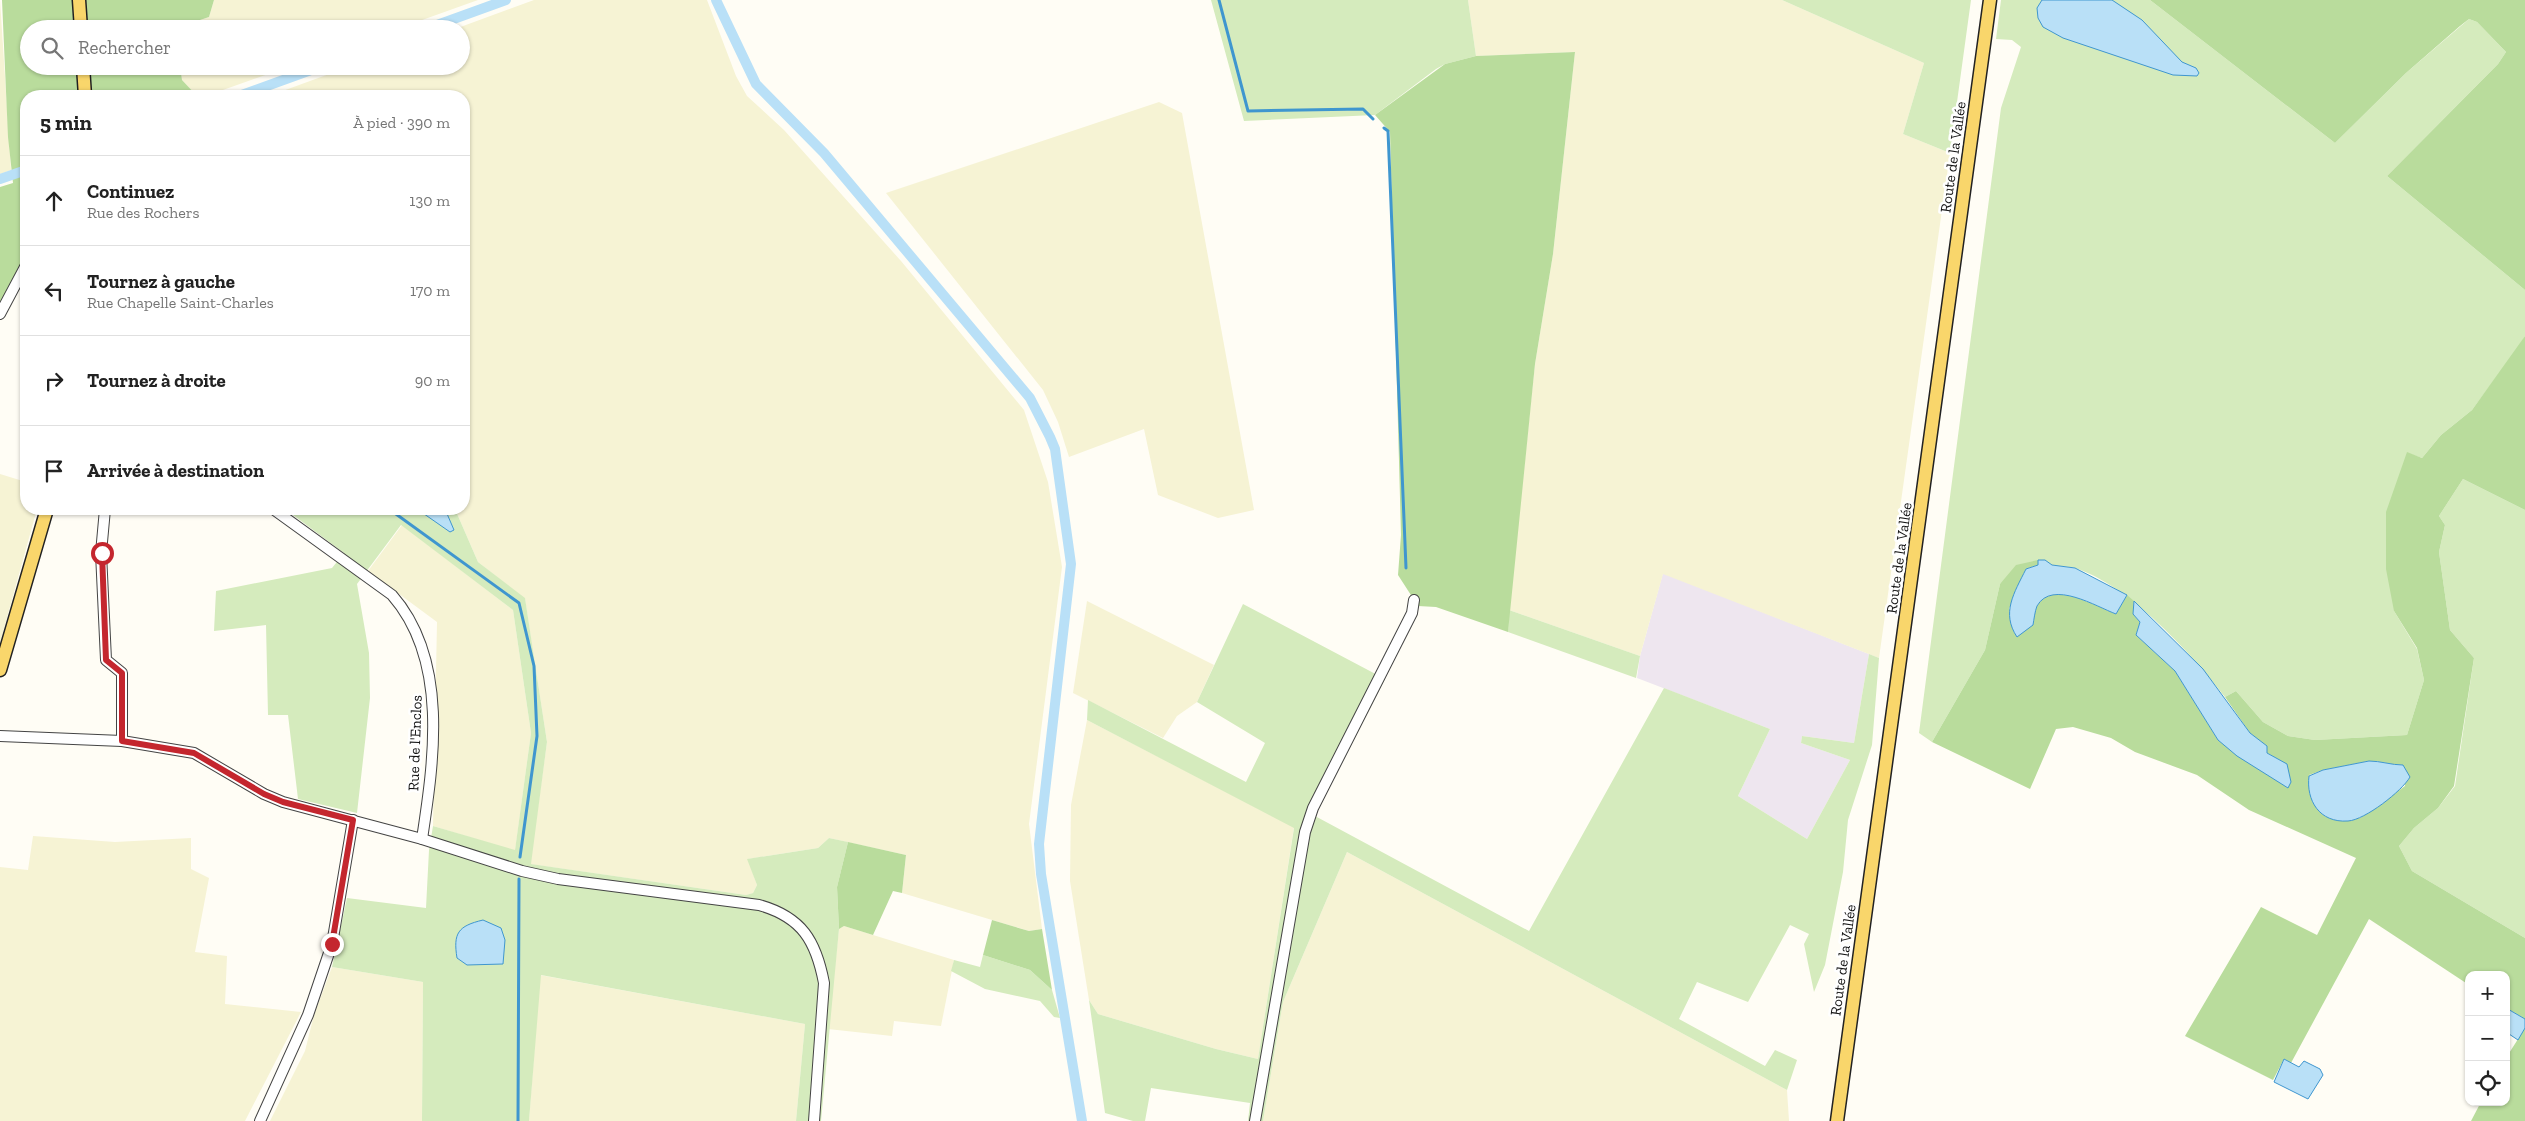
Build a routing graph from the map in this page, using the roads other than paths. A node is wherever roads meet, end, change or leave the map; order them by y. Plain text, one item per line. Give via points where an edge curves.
1 (79, 0) edge
2 (1990, 0) edge
3 (80, 20) edge
4 (84, 75) edge
5 (85, 90) edge
6 (20, 276) edge
7 (0, 314) edge
8 (45, 515) edge
9 (105, 515) edge
10 (280, 515) edge
11 (1414, 600) dead end
12 (0, 670) edge
13 (0, 736) edge
14 (122, 741) junction
15 (353, 820) junction
16 (422, 839) junction
17 (260, 1121) edge
18 (814, 1121) edge
19 (1255, 1121) edge
20 (1837, 1121) edge

1 - 3 main road
2 - 20 main road, Route de la Vallée
4 - 5 main road
6 - 7 street
8 - 12 main road
9 - 14 street via 102,553 106,660 122,673
10 - 16 street, Rue de l'Enclos via 392,595 405,611 433,694 430,786
11 - 19 street via 1412,613 1313,808 1305,832
13 - 14 street
14 - 15 street via 194,753 264,794
15 - 16 street
15 - 17 street via 332,944 308,1015
16 - 18 street via 558,879 778,910 808,934 820,962 824,983

